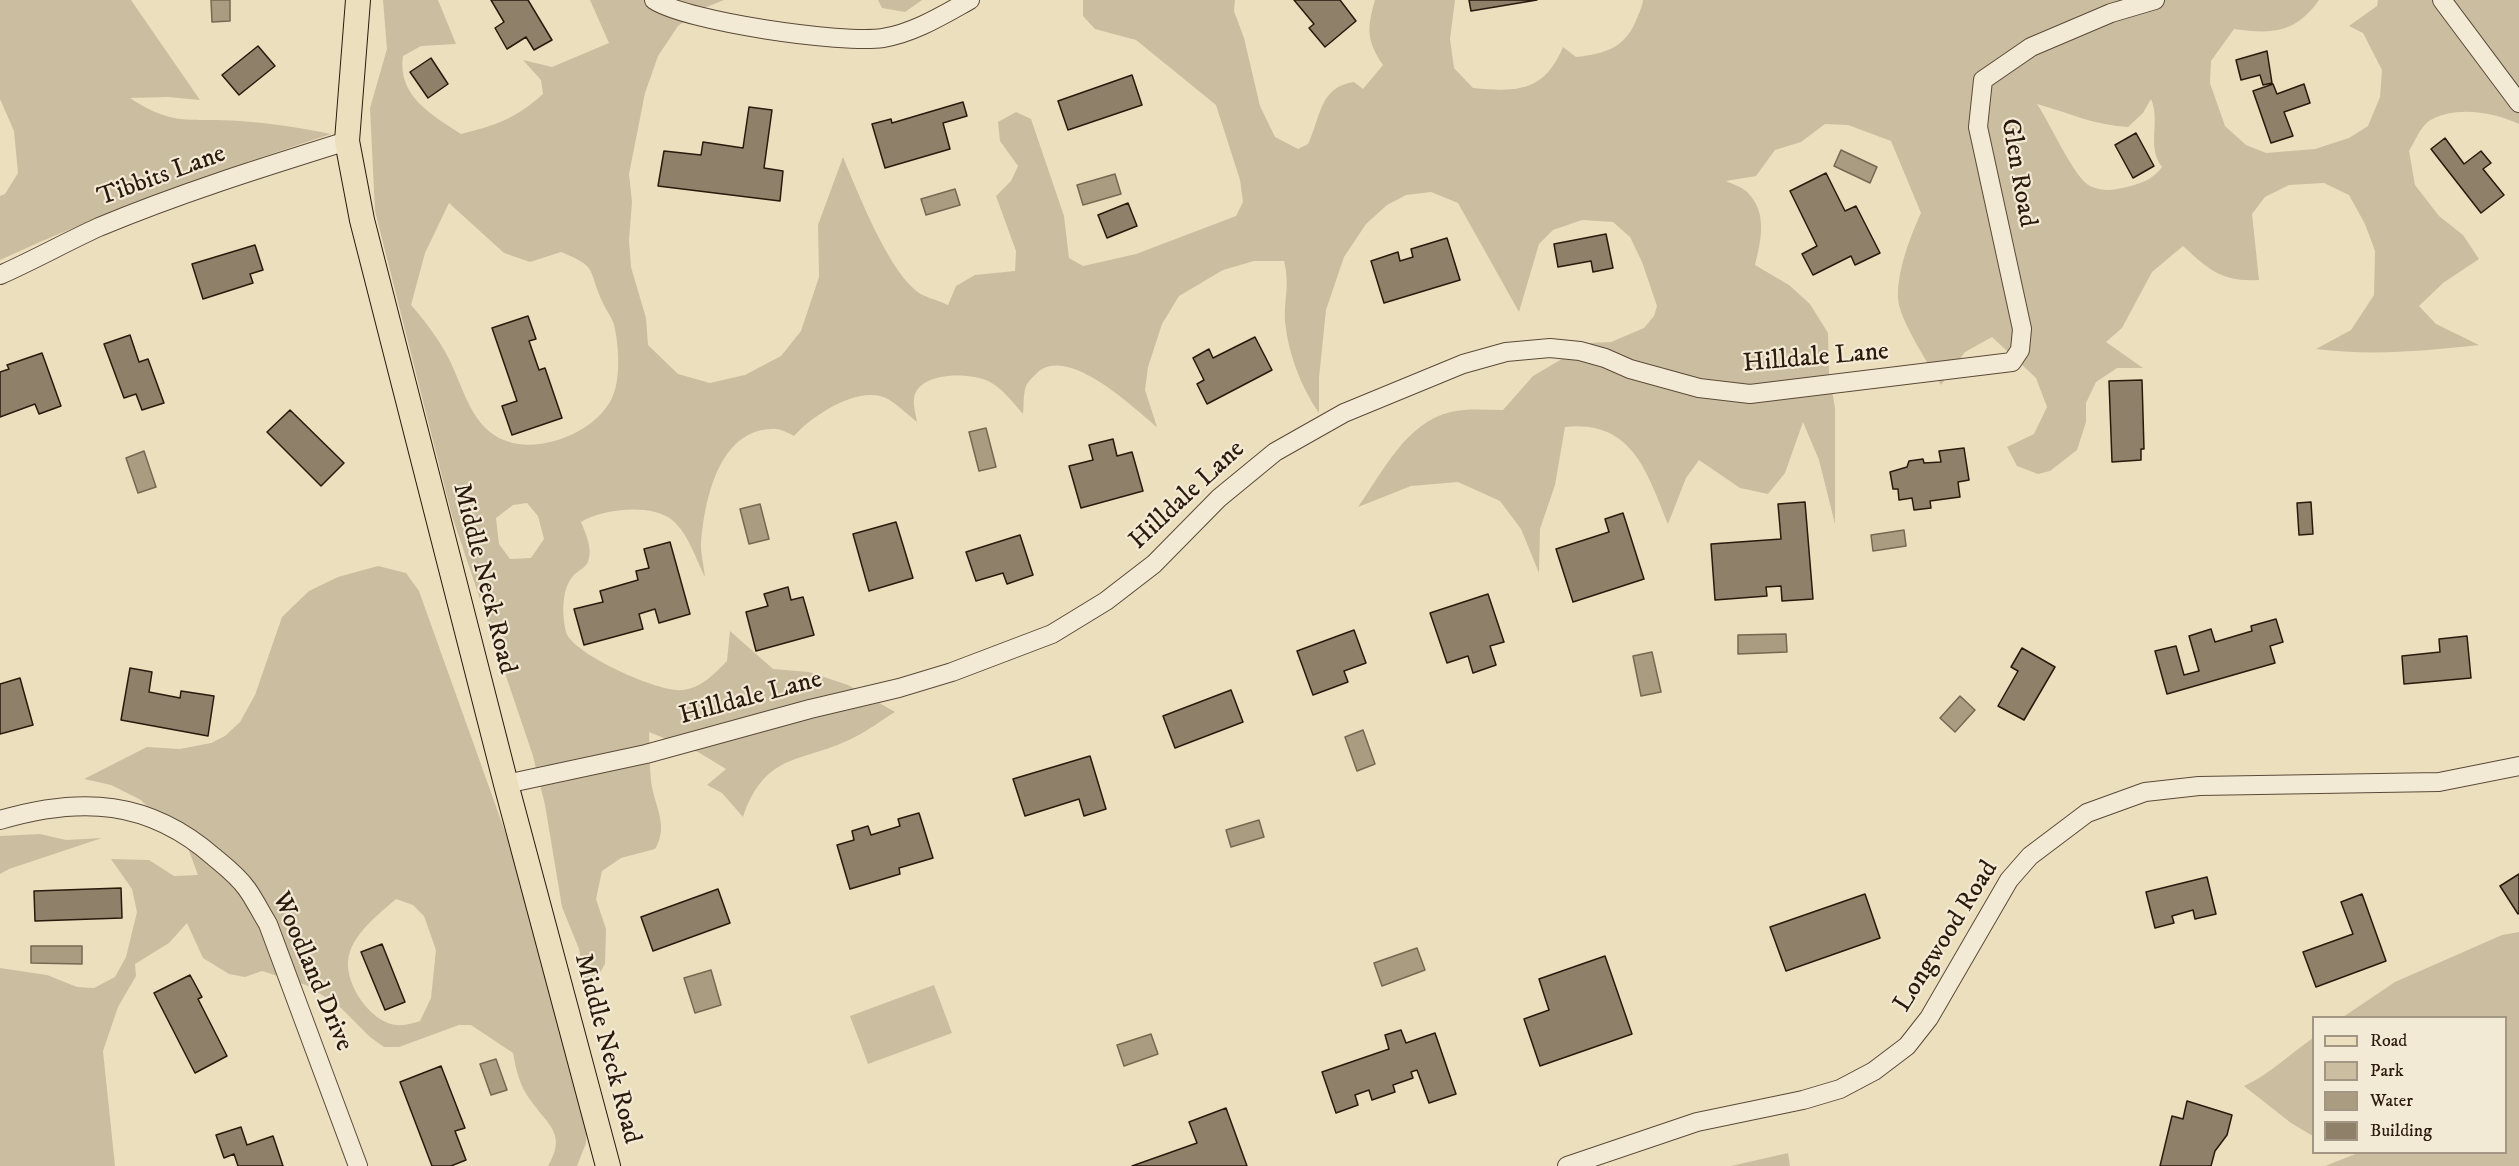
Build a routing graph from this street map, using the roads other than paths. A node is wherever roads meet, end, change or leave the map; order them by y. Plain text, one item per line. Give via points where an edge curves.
1 (358, 0) edge
2 (654, 0) edge
3 (970, 0) edge
4 (2155, 0) edge
5 (2442, 0) edge
6 (2519, 103) edge
7 (347, 141) junction
8 (0, 275) edge
9 (2018, 356) joint
10 (2519, 766) edge
11 (506, 784) junction
12 (0, 820) edge
13 (358, 1166) edge
14 (608, 1166) edge
15 (1567, 1166) edge

1 - 7 main road, Middle Neck Road
2 - 3 street via 698,17 861,40 903,33
4 - 9 street, Glen Road via 2111,13 2031,47 1983,80 1978,127 2022,329
5 - 6 street
7 - 8 street, Tibbits Lane via 144,210
7 - 11 main road, Middle Neck Road via 362,220
9 - 11 street, Hilldale Lane via 2007,364 1750,394 1699,388 1580,351 1550,348 1506,352 1463,364 1344,413 1275,452 1219,498 1154,564 1106,601 1052,634 899,688 810,708 646,754
10 - 15 street, Longwood Road via 2439,782 2178,788 2145,792 2087,813 2030,856 2009,880 1929,1018 1907,1046 1874,1071 1840,1089 1697,1122
11 - 14 main road, Middle Neck Road
12 - 13 street, Woodland Drive via 61,806 134,812 171,825 234,874 268,924

